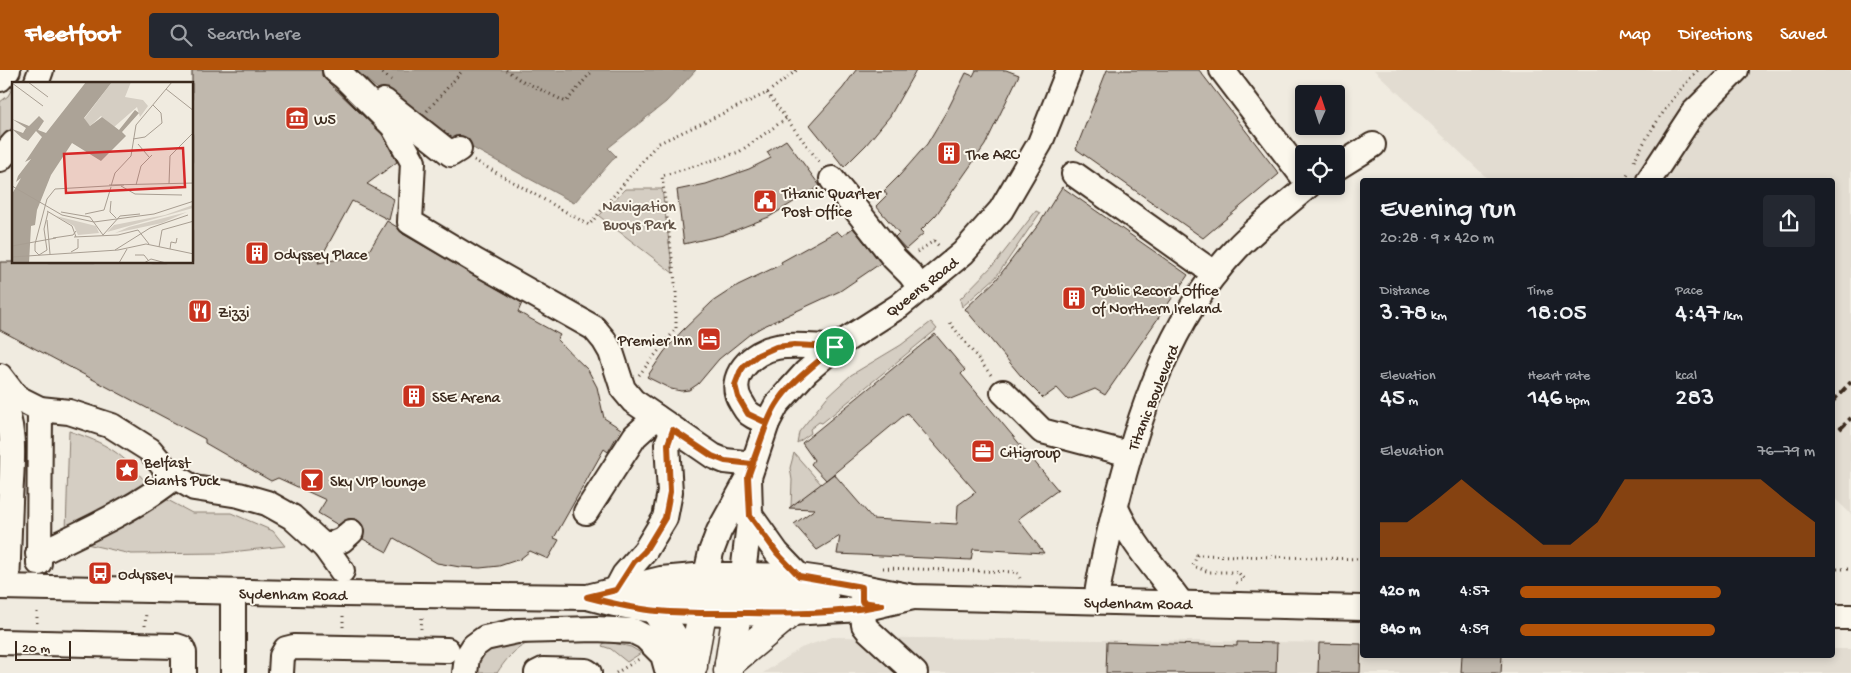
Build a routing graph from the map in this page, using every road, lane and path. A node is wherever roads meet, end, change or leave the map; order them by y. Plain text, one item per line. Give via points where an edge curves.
1 (8, 70) edge
2 (41, 70) edge
3 (335, 70) edge
4 (346, 70) edge
5 (379, 70) edge
6 (463, 70) edge
7 (506, 70) edge
8 (592, 70) edge
9 (797, 70) edge
10 (1069, 70) edge
11 (1222, 70) edge
12 (1698, 70) edge
13 (1736, 70) edge
14 (0, 79) edge
15 (37, 82) edge
16 (392, 82) dead end
17 (767, 93) junction
18 (419, 106) dead end
19 (787, 118) junction
20 (12, 145) edge
21 (1373, 145) dead end
22 (459, 149) joint
23 (0, 159) edge
24 (1345, 162) edge
25 (1295, 166) edge
26 (1637, 172) edge
27 (1074, 174) dead end
28 (832, 179) joint
29 (1298, 195) edge
30 (1215, 274) junction
31 (921, 289) junction
32 (950, 323) dead end
33 (835, 347) junction
34 (0, 376) edge
35 (1003, 392) joint
36 (626, 393) junction
37 (0, 397) edge
38 (40, 409) junction
39 (664, 423) junction
40 (767, 423) junction
41 (1129, 454) junction
42 (750, 470) junction
43 (175, 476) junction
44 (1116, 508) junction
45 (586, 512) dead end
46 (750, 516) junction
47 (351, 532) dead end
48 (325, 547) junction
49 (1360, 559) edge
50 (878, 568) dead end
51 (1835, 569) edge
52 (1851, 569) edge
53 (342, 571) dead end
54 (1017, 572) dead end
55 (799, 576) junction
56 (1232, 585) dead end
57 (4, 587) edge
58 (233, 592) junction
59 (618, 593) junction
60 (704, 594) junction
61 (740, 594) junction
62 (867, 601) junction
63 (1096, 601) junction
64 (1181, 603) junction
65 (1360, 608) edge
66 (656, 611) junction
67 (789, 614) junction
68 (1835, 617) edge
69 (1851, 617) edge
70 (0, 642) edge
71 (447, 650) dead end
72 (640, 658) dead end
73 (728, 668) edge
74 (684, 671) edge
75 (184, 673) edge
76 (233, 673) edge
77 (281, 673) edge
78 (465, 673) edge
79 (537, 673) edge
80 (590, 673) edge
81 (616, 673) edge
82 (916, 673) edge

1 - 14 street
2 - 15 street
3 - 36 street via 393,126 413,162 410,222 594,328 612,352
4 - 22 street via 451,154
5 - 16 path
6 - 18 path via 426,112
7 - 8 path via 566,102
9 - 17 path
10 - 31 street, Queens Road via 1040,143 1001,210 963,253
11 - 25 street
12 - 26 path via 1658,118
13 - 26 street
17 - 19 path
17 - 22 path via 658,144 589,225 479,164
19 - 28 path
19 - 36 path via 739,152 662,176 676,291 676,329
20 - 23 street
21 - 24 street
27 - 30 street
28 - 31 street
29 - 30 street, Titanic Boulevard via 1237,247
30 - 41 street, Titanic Boulevard via 1188,313 1164,359
31 - 33 street, Queens Road
32 - 35 path
33 - 40 street, Queens Road via 787,391
33 - 40 street via 776,347 744,366 735,385 738,397 748,414
34 - 38 street via 16,397
35 - 41 street via 1042,431
36 - 39 street
37 - 57 street via 11,431 12,469
38 - 43 street via 69,412 112,426 150,450
38 - 43 street via 38,559 109,520
39 - 42 street via 712,456
39 - 45 street via 634,436
39 - 59 street via 670,492 665,518 645,551 634,562
40 - 42 street, Queens Road
41 - 44 street, Titanic Boulevard
42 - 46 street, Queens Road
42 - 60 street, Queens Road via 711,552
43 - 48 street via 194,488 267,503 292,518
44 - 63 street, Titanic Boulevard
44 - 64 street via 1126,530
46 - 55 street
46 - 61 street, Queens Road
47 - 48 street
48 - 53 street
49 - 56 path via 1197,555 1193,566 1209,572 1238,572 1244,579
50 - 54 path
51 - 52 path
55 - 61 street, Sydenham Road
55 - 62 street, Sydenham Road
57 - 58 street, Sydenham Road
58 - 59 street, Sydenham Road via 587,597
58 - 76 street
59 - 60 street
59 - 66 street, Sydenham Road
60 - 61 street, Sydenham Road
60 - 61 street, Sydenham Road
60 - 66 street, Sydenham Road
60 - 74 highway
61 - 62 street
61 - 67 street, Sydenham Road
61 - 73 highway
62 - 63 street, Sydenham Road via 913,597
62 - 67 street, Sydenham Road
62 - 82 street via 864,625
63 - 64 street, Sydenham Road
64 - 65 street, Sydenham Road
66 - 74 highway
67 - 73 highway
68 - 69 street
70 - 75 street via 176,646 184,653
71 - 77 street via 294,647 286,649 282,656
72 - 81 path
74 - 78 street via 645,637 632,631 596,629 517,632 485,638 467,657
79 - 80 street via 543,670

